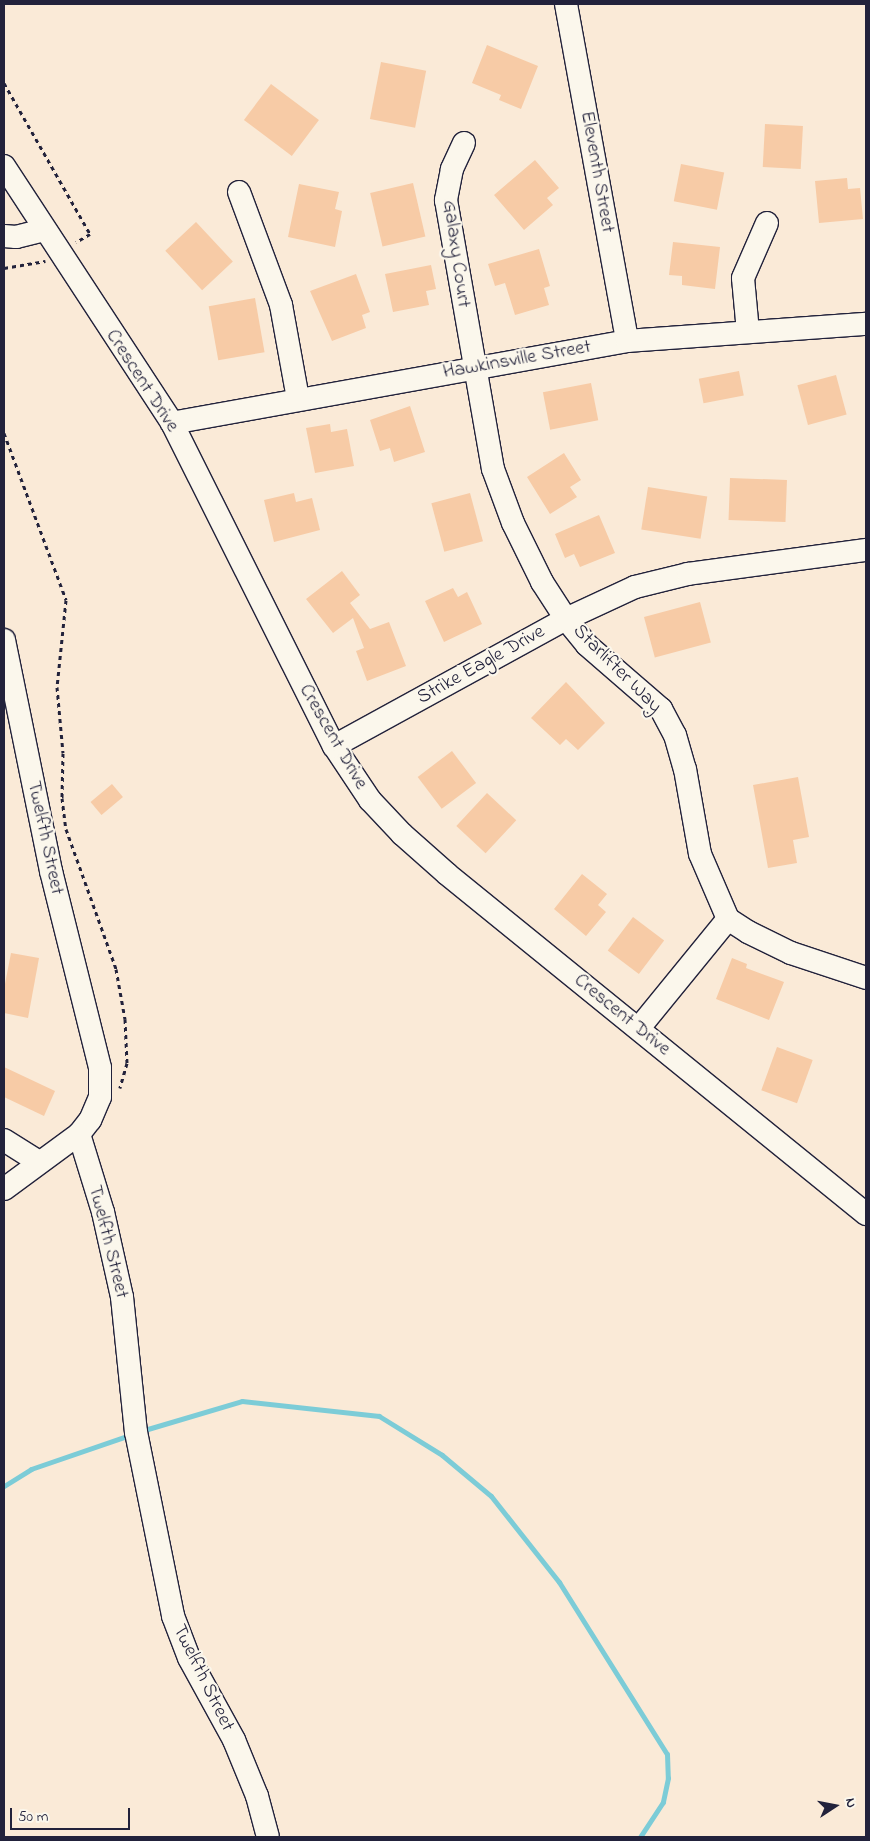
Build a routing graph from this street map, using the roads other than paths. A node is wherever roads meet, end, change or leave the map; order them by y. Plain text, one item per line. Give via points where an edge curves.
1 (566, 4) edge
2 (464, 144) dead end
3 (4, 166) edge
4 (239, 192) dead end
5 (767, 223) dead end
6 (44, 230) junction
7 (4, 236) edge
8 (866, 324) edge
9 (748, 332) junction
10 (627, 341) junction
11 (473, 367) junction
12 (298, 399) junction
13 (172, 423) junction
14 (866, 550) edge
15 (566, 619) junction
16 (4, 640) edge
17 (14, 743) edge
18 (334, 746) junction
19 (728, 918) junction
20 (866, 978) edge
21 (639, 1028) junction
22 (79, 1134) junction
23 (4, 1140) edge
24 (39, 1162) junction
25 (4, 1189) edge
26 (866, 1214) edge
27 (268, 1837) edge

1 - 10 street, Eleventh Street
2 - 11 street, Galaxy Court via 452,169 446,200
3 - 6 street, Crescent Drive
4 - 12 street via 281,305
5 - 9 street via 743,278
6 - 7 street via 16,237
6 - 13 street, Crescent Drive
8 - 9 street, Hawkinsville Street
9 - 10 street, Hawkinsville Street
10 - 11 street, Hawkinsville Street
11 - 12 street, Hawkinsville Street
11 - 15 street, Starlifter Way via 493,469 513,523 542,582
12 - 13 street, Hawkinsville Street
13 - 18 street, Crescent Drive
14 - 15 street, Strike Eagle Drive via 660,579
15 - 18 street, Strike Eagle Drive
15 - 19 street, Starlifter Way via 587,644 661,709 675,735 685,768 700,854
16 - 17 street, Twelfth Street
17 - 22 street, Twelfth Street via 52,871 100,1068 100,1097 90,1120
18 - 21 street, Crescent Drive via 370,800 402,834
19 - 20 street via 748,932 791,953
19 - 21 street
21 - 26 street, Crescent Drive
22 - 24 street
22 - 27 street, Twelfth Street via 119,1281 136,1432 173,1616 189,1658 234,1740 257,1796
23 - 24 street
24 - 25 street

